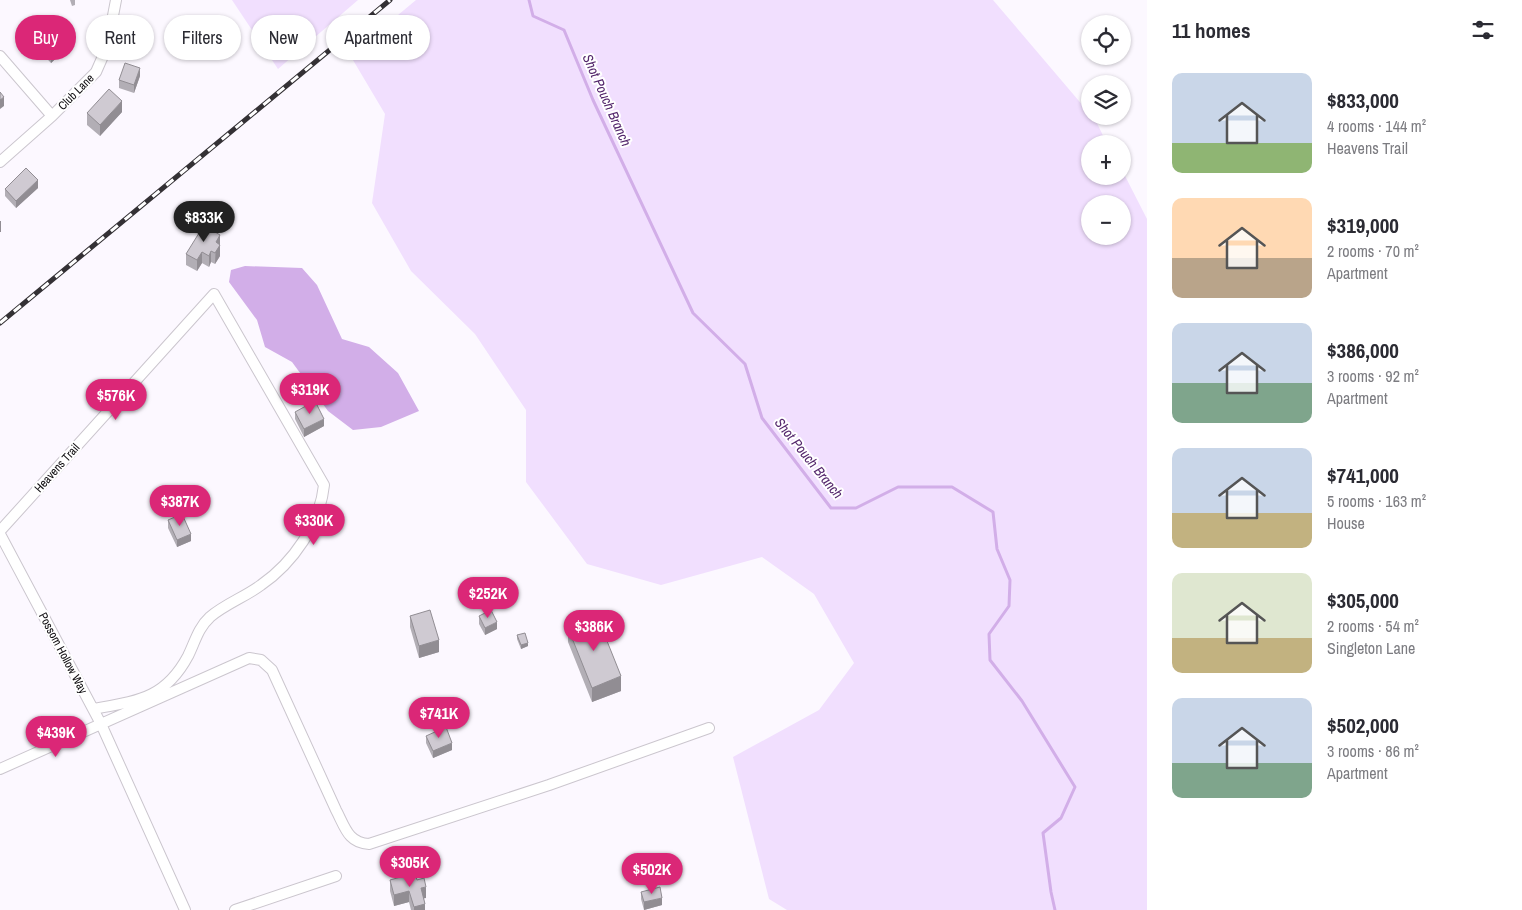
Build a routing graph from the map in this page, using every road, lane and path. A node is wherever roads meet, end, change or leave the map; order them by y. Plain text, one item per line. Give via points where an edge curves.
1 (116, 0) edge
2 (0, 56) edge
3 (52, 116) junction
4 (0, 162) edge
5 (0, 532) edge
6 (93, 709) junction
7 (102, 724) junction
8 (708, 728) dead end
9 (0, 769) edge
10 (336, 876) dead end
11 (185, 910) edge
12 (235, 910) edge

1 - 3 street, Club Lane via 107,47 96,72
2 - 3 street
3 - 4 street, Club Lane
5 - 6 street, Possom Hollow Way
5 - 6 street, Heavens Trail via 214,294 324,485 323,495 314,524 282,568 203,624 182,667 171,681 131,702
6 - 7 street, Possom Hollow Way
7 - 8 street via 243,659 261,660 272,670 346,831 358,843 369,844
7 - 9 street
7 - 11 street, Possom Hollow Way
10 - 12 street

